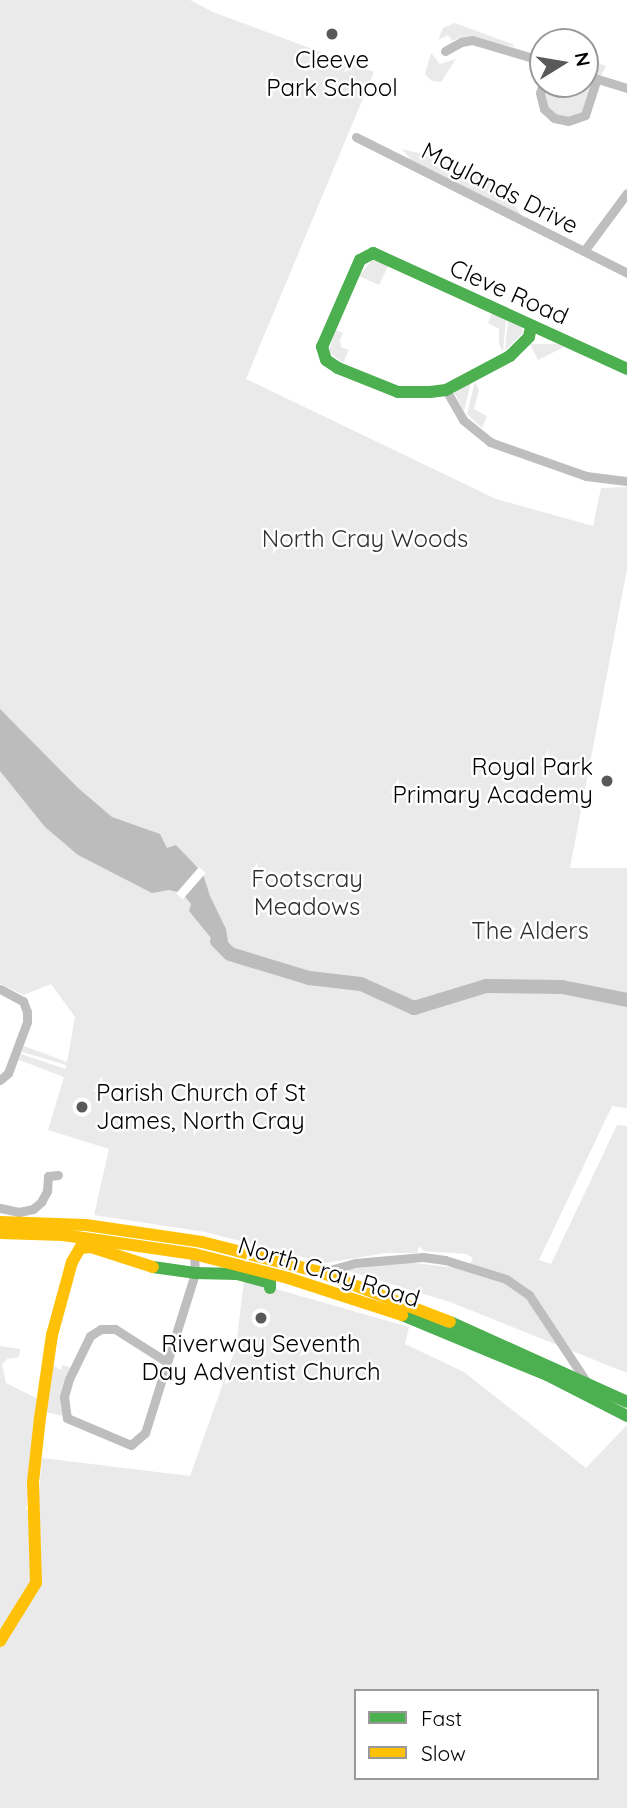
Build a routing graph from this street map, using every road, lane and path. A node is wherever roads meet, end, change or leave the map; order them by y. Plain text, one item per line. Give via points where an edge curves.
1 (445, 51) dead end
2 (529, 57) edge
3 (599, 80) edge
4 (627, 88) edge
5 (541, 98) edge
6 (591, 98) edge
7 (356, 137) dead end
8 (627, 193) edge
9 (584, 251) junction
10 (627, 273) edge
11 (531, 326) junction
12 (627, 369) edge
13 (446, 390) junction
14 (627, 481) edge
15 (0, 989) edge
16 (0, 1080) edge
17 (58, 1175) dead end
18 (0, 1208) edge
19 (0, 1222) edge
20 (0, 1233) edge
21 (194, 1254) junction
22 (320, 1272) junction
23 (195, 1273) junction
24 (270, 1288) dead end
25 (167, 1362) junction
26 (586, 1381) junction
27 (627, 1402) edge
28 (627, 1416) edge
29 (0, 1642) edge

1 - 2 street via 472,40
3 - 4 street
5 - 6 street via 554,118 569,121 585,115
7 - 9 street, Maylands Drive
8 - 9 street
9 - 10 street, Maylands Drive
11 - 12 main road, Cleve Road
11 - 13 main road via 528,337 510,356
11 - 13 main road, Cleve Road via 373,253 360,260 326,331 322,353 338,368 397,392
13 - 14 street via 463,420 490,442 586,476
15 - 16 street via 23,1001 27,1022 8,1073
17 - 18 street via 47,1173 41,1202 33,1209
19 - 22 main road, North Cray Road via 64,1223 141,1232
20 - 21 main road, North Cray Road via 75,1236
21 - 23 street
21 - 28 main road, North Cray Road via 371,1303 547,1375
22 - 26 main road, North Cray Road via 479,1333
22 - 26 street via 355,1263 423,1257 506,1279 529,1295
23 - 24 main road via 237,1274 270,1283
23 - 25 street
23 - 29 main road via 148,1266 91,1247 80,1248 72,1262 52,1335 36,1456 32,1529 36,1583
25 - 25 street via 114,1329 101,1329 90,1336 69,1379 64,1396 66,1418 131,1446 145,1433
26 - 27 main road, North Cray Road

